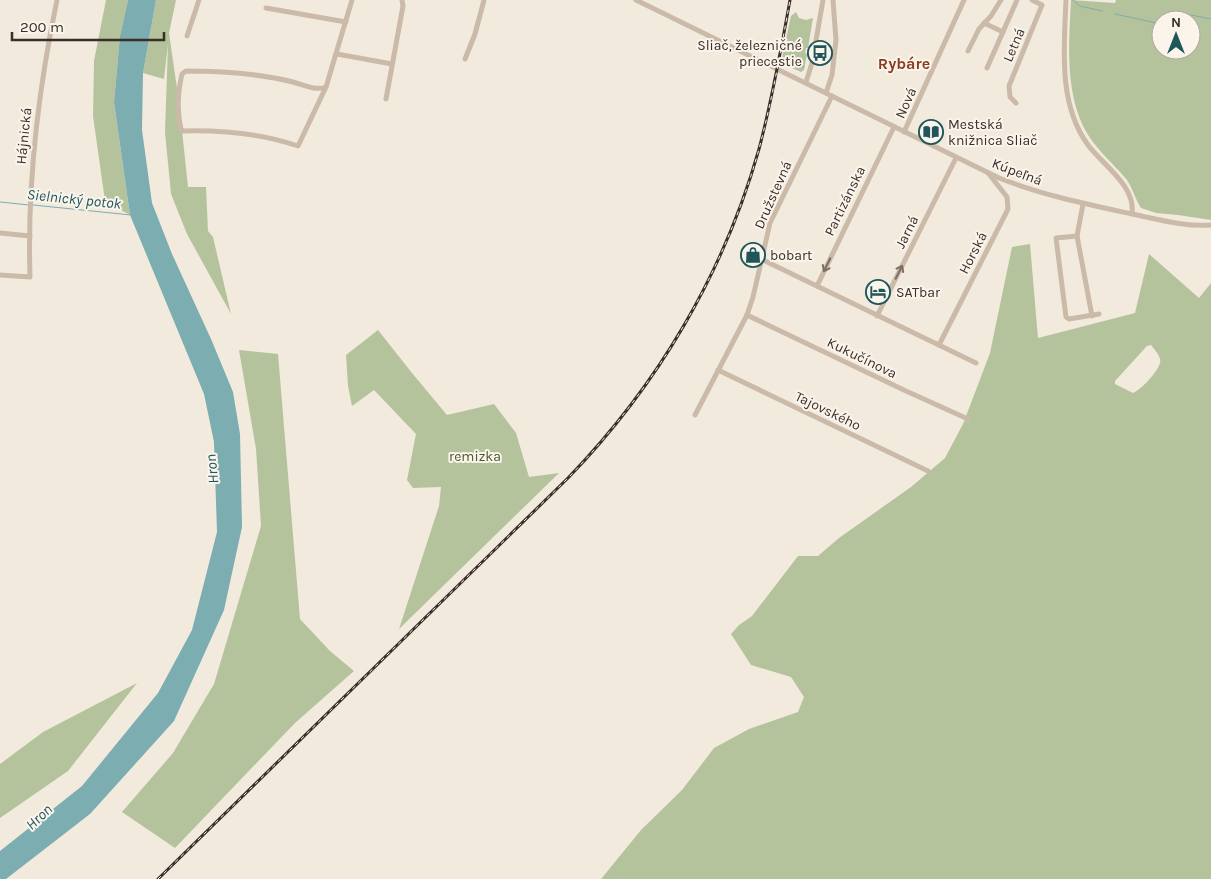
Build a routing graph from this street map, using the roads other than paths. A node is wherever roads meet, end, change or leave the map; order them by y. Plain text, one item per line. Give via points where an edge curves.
1 (57, 0) edge
2 (198, 0) edge
3 (352, 0) edge
4 (402, 0) edge
5 (484, 0) edge
6 (636, 0) edge
7 (823, 0) edge
8 (833, 0) edge
9 (964, 0) edge
10 (1001, 0) edge
11 (1017, 0) edge
12 (1032, 0) edge
13 (1066, 0) edge
14 (266, 8) dead end
15 (346, 22) junction
16 (984, 23) junction
17 (1003, 32) junction
18 (186, 36) dead end
19 (968, 51) dead end
20 (337, 54) junction
21 (465, 59) dead end
22 (222, 64) dead end
23 (392, 64) junction
24 (987, 68) dead end
25 (222, 71) junction
26 (806, 82) junction
27 (326, 87) junction
28 (826, 93) junction
29 (832, 96) junction
30 (386, 99) dead end
31 (1016, 103) dead end
32 (894, 127) junction
33 (904, 132) junction
34 (956, 158) junction
35 (989, 174) junction
36 (1083, 204) junction
37 (1132, 214) junction
38 (1211, 226) edge
39 (0, 233) edge
40 (30, 236) junction
41 (1077, 236) junction
42 (761, 259) junction
43 (0, 275) edge
44 (817, 286) junction
45 (1099, 314) dead end
46 (747, 315) junction
47 (877, 316) junction
48 (1092, 316) junction
49 (939, 345) junction
50 (976, 363) dead end
51 (718, 370) junction
52 (695, 415) dead end
53 (968, 419) dead end
54 (928, 471) dead end

1 - 40 street, Hájnická via 32,158
2 - 18 street
3 - 15 street
4 - 23 street
5 - 21 street
6 - 26 street, Kúpeľná
7 - 26 street
8 - 28 street via 836,40 831,81
9 - 33 street, Nová
10 - 16 street
11 - 17 street
12 - 31 street, Letná via 1042,5 1009,86 1010,97
13 - 37 street via 1064,61 1074,118 1088,146 1130,196
14 - 15 street
15 - 20 street
16 - 17 street
16 - 19 street
17 - 24 street
20 - 23 street
20 - 27 street
22 - 25 street
23 - 30 street
25 - 27 street via 270,77 317,89
25 - 27 street via 186,71 182,74 179,111 183,131 241,133 298,146
26 - 28 street, Kúpeľná
28 - 29 street, Kúpeľná
29 - 32 street, Kúpeľná
29 - 42 street, Družstevná via 774,213
32 - 33 street, Kúpeľná
32 -> 44 street, Partizánska
33 - 34 street, Kúpeľná
34 - 35 street, Kúpeľná
47 -> 34 street, Jarná
35 - 36 street, Kúpeľná
35 - 49 street, Horská via 1007,197 1008,209
36 - 37 street, Kúpeľná
36 - 41 street
37 - 38 street, Kúpeľná
39 - 40 street
40 - 43 street, Hájnická via 30,277
41 - 48 street
41 - 48 street via 1056,238 1066,317
42 - 44 street
42 - 46 street, Družstevná
44 - 47 street
45 - 48 street
46 - 51 street, Družstevná
46 - 53 street, Kukučínova
47 - 49 street
49 - 50 street
51 - 52 street, Družstevná
51 - 54 street, Tajovského

